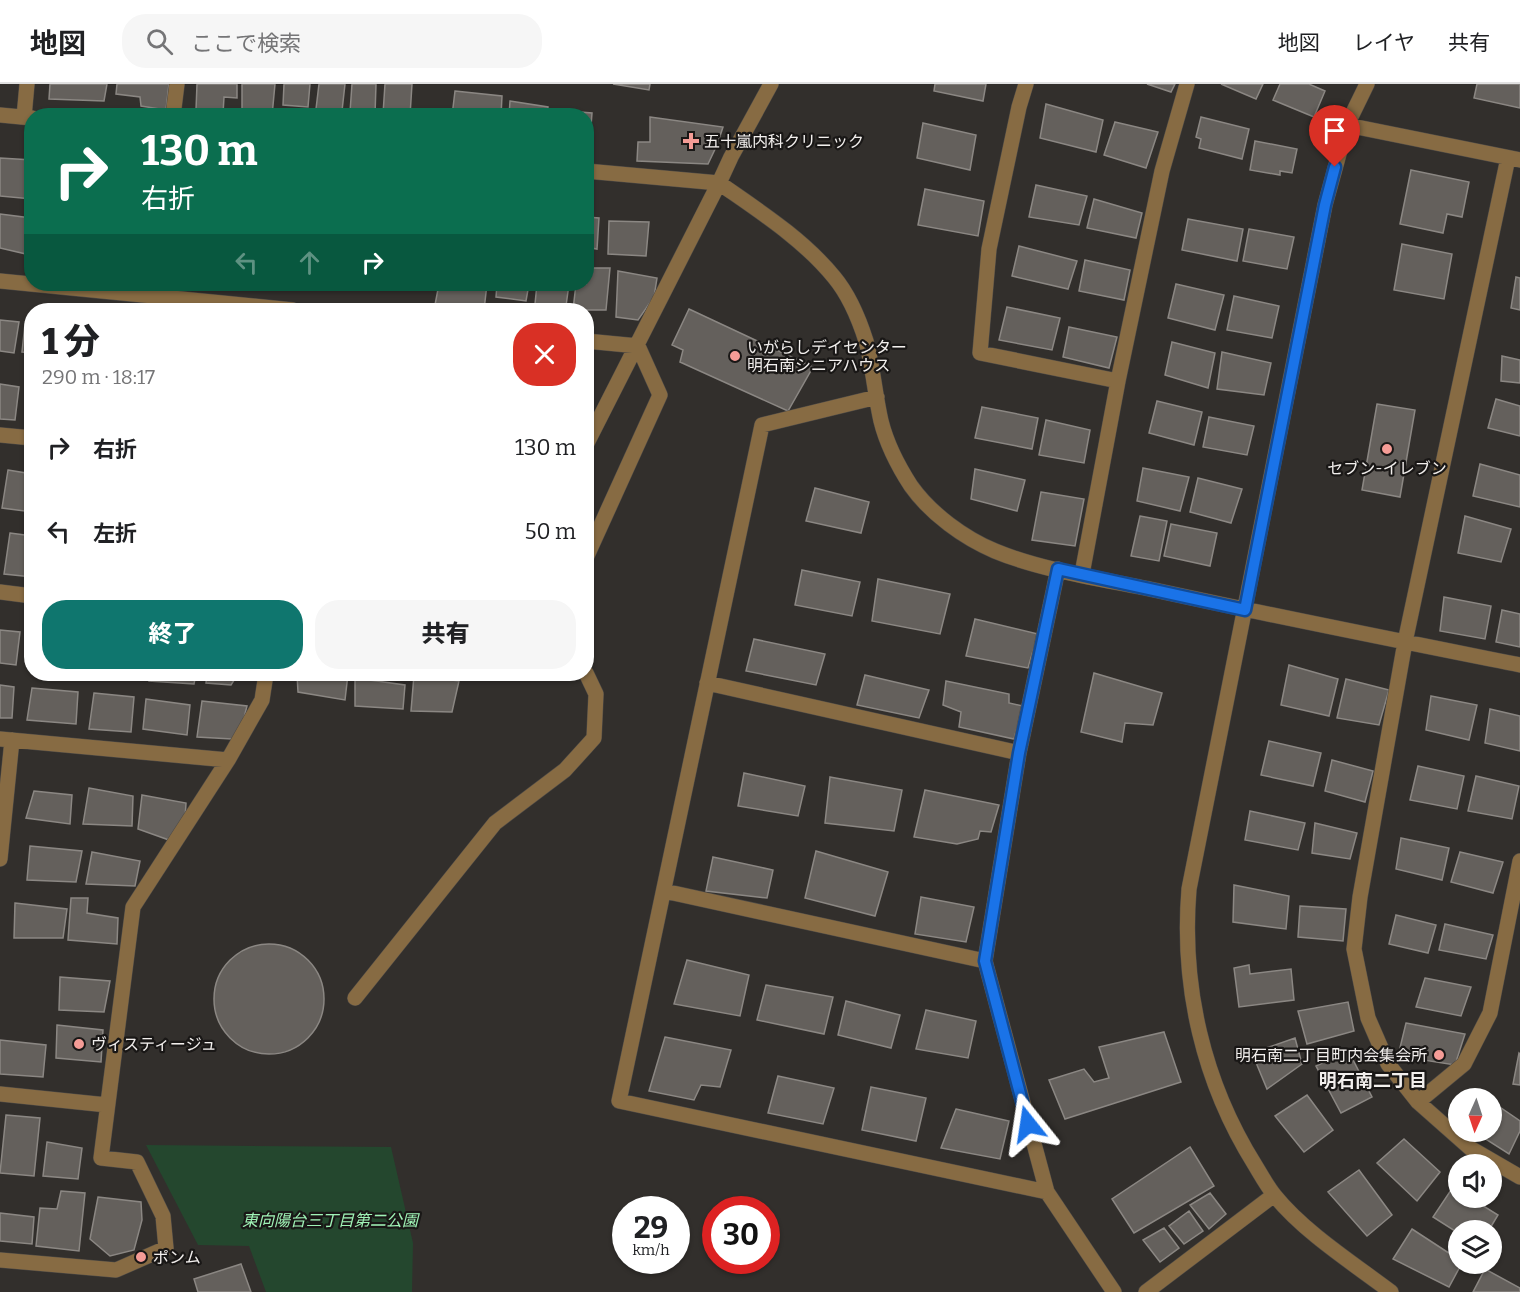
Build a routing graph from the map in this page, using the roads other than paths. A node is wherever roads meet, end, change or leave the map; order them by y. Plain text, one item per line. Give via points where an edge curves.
1 (27, 84) edge
2 (177, 84) edge
3 (771, 84) edge
4 (1026, 84) edge
5 (1187, 84) edge
6 (1367, 84) edge
7 (28, 108) edge
8 (174, 108) edge
9 (0, 115) edge
10 (24, 118) edge
11 (1347, 125) junction
12 (1514, 159) edge
13 (594, 172) edge
14 (720, 183) junction
15 (0, 280) edge
16 (24, 283) edge
17 (102, 291) edge
18 (158, 297) edge
19 (220, 303) edge
20 (594, 342) edge
21 (638, 346) junction
22 (1118, 381) junction
23 (877, 397) junction
24 (594, 430) edge
25 (0, 435) edge
26 (24, 437) edge
27 (594, 540) edge
28 (1058, 569) junction
29 (1082, 574) junction
30 (0, 592) edge
31 (24, 595) edge
32 (1245, 610) junction
33 (1406, 642) junction
34 (1520, 665) edge
35 (265, 681) edge
36 (590, 681) edge
37 (707, 683) junction
38 (6, 739) edge
39 (1019, 753) junction
40 (228, 760) junction
41 (0, 859) edge
42 (1520, 861) edge
43 (664, 891) junction
44 (985, 961) junction
45 (355, 998) dead end
46 (0, 1094) edge
47 (1418, 1102) junction
48 (107, 1105) junction
49 (1520, 1177) edge
50 (1047, 1192) junction
51 (1274, 1195) junction
52 (0, 1260) edge
53 (1114, 1292) edge
54 (1146, 1292) edge
55 (1391, 1292) edge

1 - 7 street
2 - 8 street
3 - 14 street
4 - 22 street via 989,249 980,353
5 - 22 street via 1162,171
6 - 11 street
9 - 10 street
11 - 12 street
11 - 32 street via 1325,205
12 - 33 street
13 - 14 street
14 - 21 street
14 - 23 street via 797,241 836,278 859,322
15 - 16 street
17 - 18 street
18 - 19 street
20 - 21 street
21 - 24 street
21 - 27 street via 660,395
22 - 29 street
23 - 28 street via 888,445 914,489 930,507 969,538 995,551
23 - 37 street via 762,425
25 - 26 street
28 - 29 street
28 - 39 street
29 - 32 street
30 - 31 street
32 - 33 street
32 - 51 street via 1189,889 1186,926 1188,964 1204,1053 1241,1142
33 - 34 street
33 - 47 street via 1354,949 1368,1018 1388,1064
35 - 40 street via 262,700
36 - 45 street via 596,694 594,738 566,770 495,823
37 - 39 street
37 - 43 street
38 - 40 street
38 - 41 street
39 - 44 street
40 - 48 street via 133,907
42 - 47 street via 1490,1013 1464,1064
43 - 44 street
43 - 50 street via 619,1101
44 - 50 street
46 - 48 street
47 - 49 street via 1470,1148
48 - 52 street via 101,1158 137,1162 163,1216 166,1248 116,1270
50 - 53 street
51 - 54 street
51 - 55 street via 1327,1244

